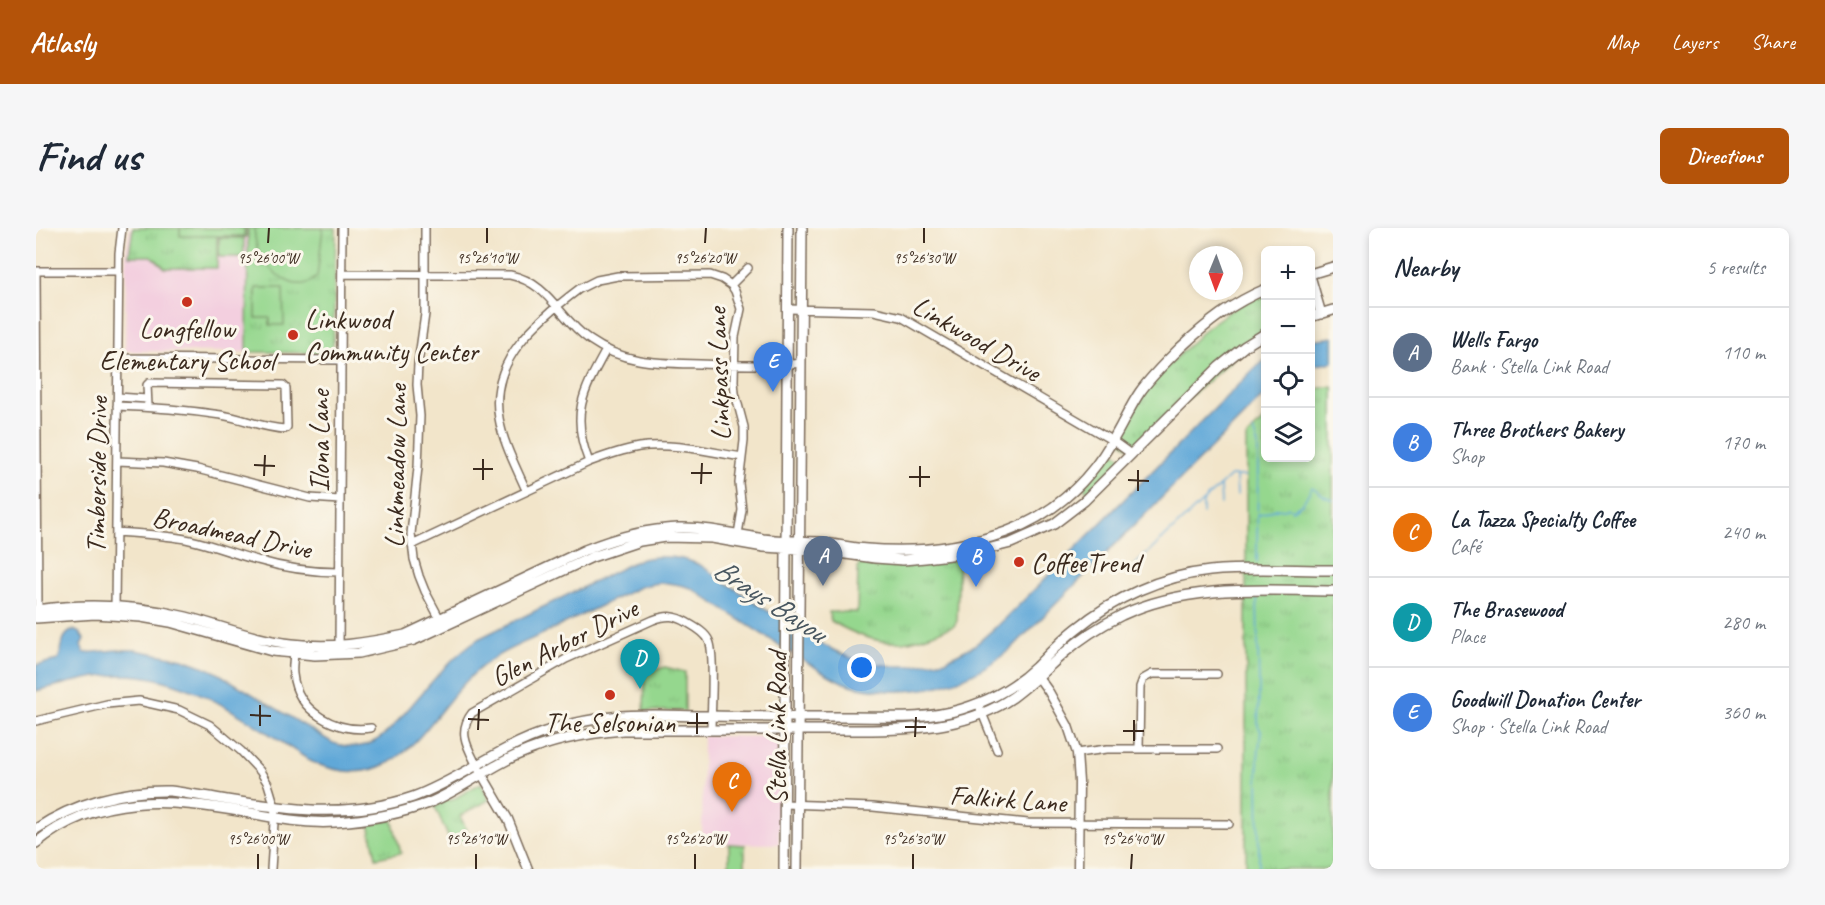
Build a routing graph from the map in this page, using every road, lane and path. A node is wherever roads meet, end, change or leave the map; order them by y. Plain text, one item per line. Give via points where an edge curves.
1 (122, 228) edge
2 (342, 228) edge
3 (425, 228) edge
4 (790, 228) edge
5 (802, 228) edge
6 (802, 247) junction
7 (1333, 267) edge
8 (748, 268) dead end
9 (36, 271) edge
10 (119, 271) junction
11 (342, 274) junction
12 (1315, 274) edge
13 (426, 275) junction
14 (731, 285) junction
15 (1261, 291) edge
16 (1315, 291) edge
17 (557, 307) junction
18 (787, 309) junction
19 (801, 309) junction
20 (1333, 310) edge
21 (1321, 314) junction
22 (1315, 316) edge
23 (37, 336) edge
24 (1261, 336) edge
25 (606, 350) junction
26 (118, 358) junction
27 (341, 360) junction
28 (801, 363) junction
29 (787, 364) junction
30 (734, 365) junction
31 (118, 397) junction
32 (37, 402) edge
33 (148, 403) junction
34 (117, 406) junction
35 (786, 420) junction
36 (800, 420) junction
37 (1113, 441) junction
38 (1131, 454) junction
39 (742, 457) junction
40 (117, 461) junction
41 (589, 462) junction
42 (37, 469) edge
43 (526, 490) junction
44 (1075, 490) junction
45 (340, 500) junction
46 (1084, 501) junction
47 (1007, 531) junction
48 (116, 532) junction
49 (37, 533) edge
50 (738, 534) junction
51 (1011, 543) junction
52 (411, 544) junction
53 (786, 545) junction
54 (799, 545) junction
55 (925, 554) junction
56 (1243, 570) junction
57 (1333, 570) edge
58 (339, 572) junction
59 (1242, 591) junction
60 (1333, 591) edge
61 (1116, 602) junction
62 (115, 610) junction
63 (37, 614) edge
64 (1122, 615) junction
65 (442, 623) junction
66 (294, 649) junction
67 (339, 650) junction
68 (1036, 673) junction
69 (1217, 674) dead end
70 (978, 704) junction
71 (982, 713) junction
72 (711, 716) junction
73 (784, 717) junction
74 (798, 717) junction
75 (890, 717) junction
76 (36, 721) edge
77 (563, 727) junction
78 (371, 728) dead end
79 (711, 730) junction
80 (784, 730) junction
81 (798, 730) junction
82 (890, 730) junction
83 (571, 737) junction
84 (1139, 749) junction
85 (1217, 749) dead end
86 (997, 750) dead end
87 (1077, 753) junction
88 (480, 770) junction
89 (106, 803) junction
90 (784, 804) junction
91 (798, 804) junction
92 (275, 807) junction
93 (368, 813) junction
94 (273, 818) junction
95 (1078, 824) junction
96 (1229, 824) dead end
97 (36, 829) edge
98 (36, 843) edge
99 (272, 869) edge
100 (528, 869) edge
101 (783, 869) edge
102 (797, 869) edge
103 (1078, 869) edge

1 - 10 street, Timberside Drive
2 - 11 street, Ilona Lane
3 - 13 street, Linkmeadow Lane
4 - 6 main road via 793,244
4 - 18 main road, Stella Link Road
5 - 6 main road, Stella Link Road
6 - 19 main road, Stella Link Road
7 - 12 main road
8 - 14 street
9 - 10 street
9 - 23 street
10 - 26 street, Timberside Drive
11 - 13 street
11 - 27 street, Ilona Lane
13 - 17 street via 520,277 540,288
13 - 52 street, Linkmeadow Lane via 418,364 420,437
14 - 17 street via 710,275 607,277 588,284
14 - 30 street, Linkpass Lane via 741,309
15 - 37 main road via 1209,322 1162,366 1140,392
16 - 21 main road
17 - 25 street via 582,334
17 - 43 street via 528,331 512,353 499,389 501,429
18 - 19 street, Linkwood Drive
18 - 29 main road, Stella Link Road
19 - 28 main road, Stella Link Road
19 - 37 street, Linkwood Drive via 874,311 901,317
20 - 21 main road
21 - 22 main road
23 - 32 street
24 - 38 main road via 1231,356
25 - 30 street via 644,362
25 - 41 street via 580,409 582,440
26 - 27 street
26 - 31 street, Timberside Drive
27 - 45 street, Ilona Lane
28 - 29 street
28 - 36 main road, Stella Link Road
29 - 30 street
29 - 35 main road, Stella Link Road
30 - 39 street, Linkpass Lane via 735,393 744,427
31 - 33 street
31 - 34 street, Timberside Drive
32 - 42 street
33 - 33 street via 149,383 283,385 286,427 268,428 223,415
33 - 34 street
34 - 40 street, Timberside Drive
35 - 36 main road
35 - 53 main road, Stella Link Road
36 - 54 main road, Stella Link Road
37 - 38 street, Linkwood Drive
37 - 44 main road
38 - 46 main road
39 - 41 street via 657,446 638,447
39 - 50 street, Linkpass Lane
40 - 45 street via 197,469 300,496
40 - 48 street, Timberside Drive
41 - 43 street
42 - 49 street
43 - 52 street
44 - 46 main road
44 - 47 main road via 1049,510
45 - 58 street, Ilona Lane
46 - 51 main road via 1054,524
47 - 51 main road
47 - 55 main road
48 - 58 street, Broadmead Drive via 192,541 288,568
48 - 62 street, Timberside Drive
49 - 63 street
50 - 53 main road
50 - 65 main road via 678,528 609,540
51 - 55 main road via 964,554
52 - 65 street, Linkmeadow Lane via 419,576
53 - 54 main road
53 - 65 main road via 712,538 640,541 592,557
53 - 73 main road, Stella Link Road
54 - 55 main road via 817,550
54 - 74 main road, Stella Link Road
56 - 57 main road
56 - 59 main road
56 - 61 main road via 1183,576 1146,587
58 - 67 street, Ilona Lane
59 - 60 main road
59 - 64 main road via 1182,595
61 - 64 main road
61 - 68 main road via 1076,629
62 - 63 main road via 84,605
62 - 66 main road via 141,608 174,615
64 - 68 main road
65 - 67 main road
66 - 67 main road
66 - 78 street via 294,682 311,709 338,726
68 - 70 main road
68 - 71 main road via 1011,698
68 - 87 street via 1068,726
69 - 84 street via 1152,675 1143,680
70 - 71 street
70 - 75 main road via 939,714
71 - 82 main road via 939,726
71 - 86 street
72 - 73 main road
72 - 77 main road via 633,716
72 - 79 street, Glen Arbor Drive
72 - 88 street, Glen Arbor Drive via 710,641 682,620 665,616 566,659 472,713 464,734
73 - 74 main road
73 - 80 main road, Stella Link Road
74 - 75 main road
74 - 81 main road, Stella Link Road
75 - 82 main road
76 - 92 street via 118,702 151,702 179,710 210,725 241,751 263,775
77 - 83 main road
77 - 88 main road via 507,748
79 - 80 main road
79 - 83 main road via 622,730
80 - 81 main road
80 - 90 main road, Stella Link Road
81 - 82 main road
81 - 91 main road, Stella Link Road
83 - 88 main road
84 - 85 street
84 - 87 street
87 - 95 street
88 - 93 main road via 447,795 427,803 396,813
88 - 100 street via 508,819
89 - 92 main road via 131,793 170,791
89 - 94 main road via 167,801
89 - 97 main road via 75,808
89 - 98 main road
90 - 91 street, Falkirk Lane
90 - 101 main road, Stella Link Road
91 - 95 street, Falkirk Lane
91 - 102 main road, Stella Link Road
92 - 93 main road
92 - 94 street
93 - 94 main road via 334,822
94 - 99 street
95 - 96 street, Falkirk Lane
95 - 103 street

